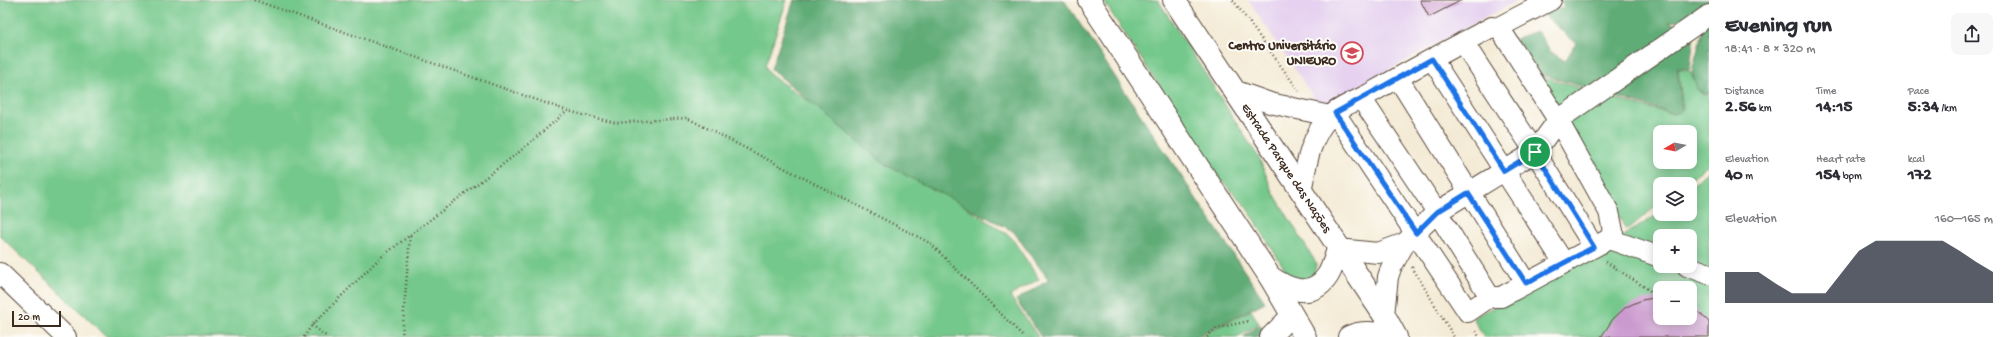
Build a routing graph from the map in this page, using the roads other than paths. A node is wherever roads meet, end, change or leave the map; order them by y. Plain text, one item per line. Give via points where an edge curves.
1 (1089, 0) edge
2 (1174, 0) edge
3 (1550, 0) edge
4 (1709, 15) edge
5 (1497, 28) junction
6 (1463, 42) junction
7 (1432, 59) junction
8 (1398, 78) junction
9 (1233, 90) junction
10 (1361, 98) junction
11 (1332, 114) junction
12 (1558, 120) junction
13 (1535, 152) junction
14 (1504, 171) junction
15 (1301, 192) junction
16 (1468, 193) junction
17 (1437, 212) junction
18 (1410, 238) junction
19 (1601, 243) junction
20 (1338, 249) junction
21 (1653, 255) edge
22 (1564, 263) junction
23 (1697, 270) edge
24 (0, 273) edge
25 (1709, 274) edge
26 (1270, 277) junction
27 (1526, 283) junction
28 (1490, 298) junction
29 (1292, 315) junction
30 (1384, 315) junction
31 (66, 337) edge
32 (1270, 337) edge
33 (1306, 337) edge
34 (1349, 337) edge
35 (1395, 337) edge

1 - 26 highway
2 - 9 highway, Estrada Parque das Nações
3 - 5 street
4 - 12 street
5 - 6 street via 1492,27
5 - 12 street via 1508,40
6 - 7 street
6 - 13 street
7 - 8 street
7 - 14 street
8 - 10 street
8 - 16 street
9 - 11 street via 1270,103
9 - 15 highway, Estrada Parque das Nações
10 - 11 street
10 - 17 street
11 - 15 street via 1313,144
11 - 18 street
12 - 13 street
12 - 19 street via 1609,212 1613,231
13 - 14 street
13 - 19 street
14 - 16 street
14 - 22 street
15 - 20 highway, Estrada Parque das Nações
16 - 17 street
16 - 27 street
17 - 18 street
17 - 28 street
18 - 20 street via 1378,253
18 - 28 street via 1468,312
18 - 30 street via 1388,277
19 - 21 street
19 - 22 street
20 - 26 highway via 1326,278 1315,287 1302,291 1284,287
20 - 30 highway, Estrada Parque das Nações
22 - 27 street
23 - 25 street
24 - 31 street
26 - 29 highway
27 - 28 street via 1501,297
29 - 32 street
29 - 33 highway
30 - 35 highway, Estrada Parque das Nações
34 - 35 highway via 1371,333

